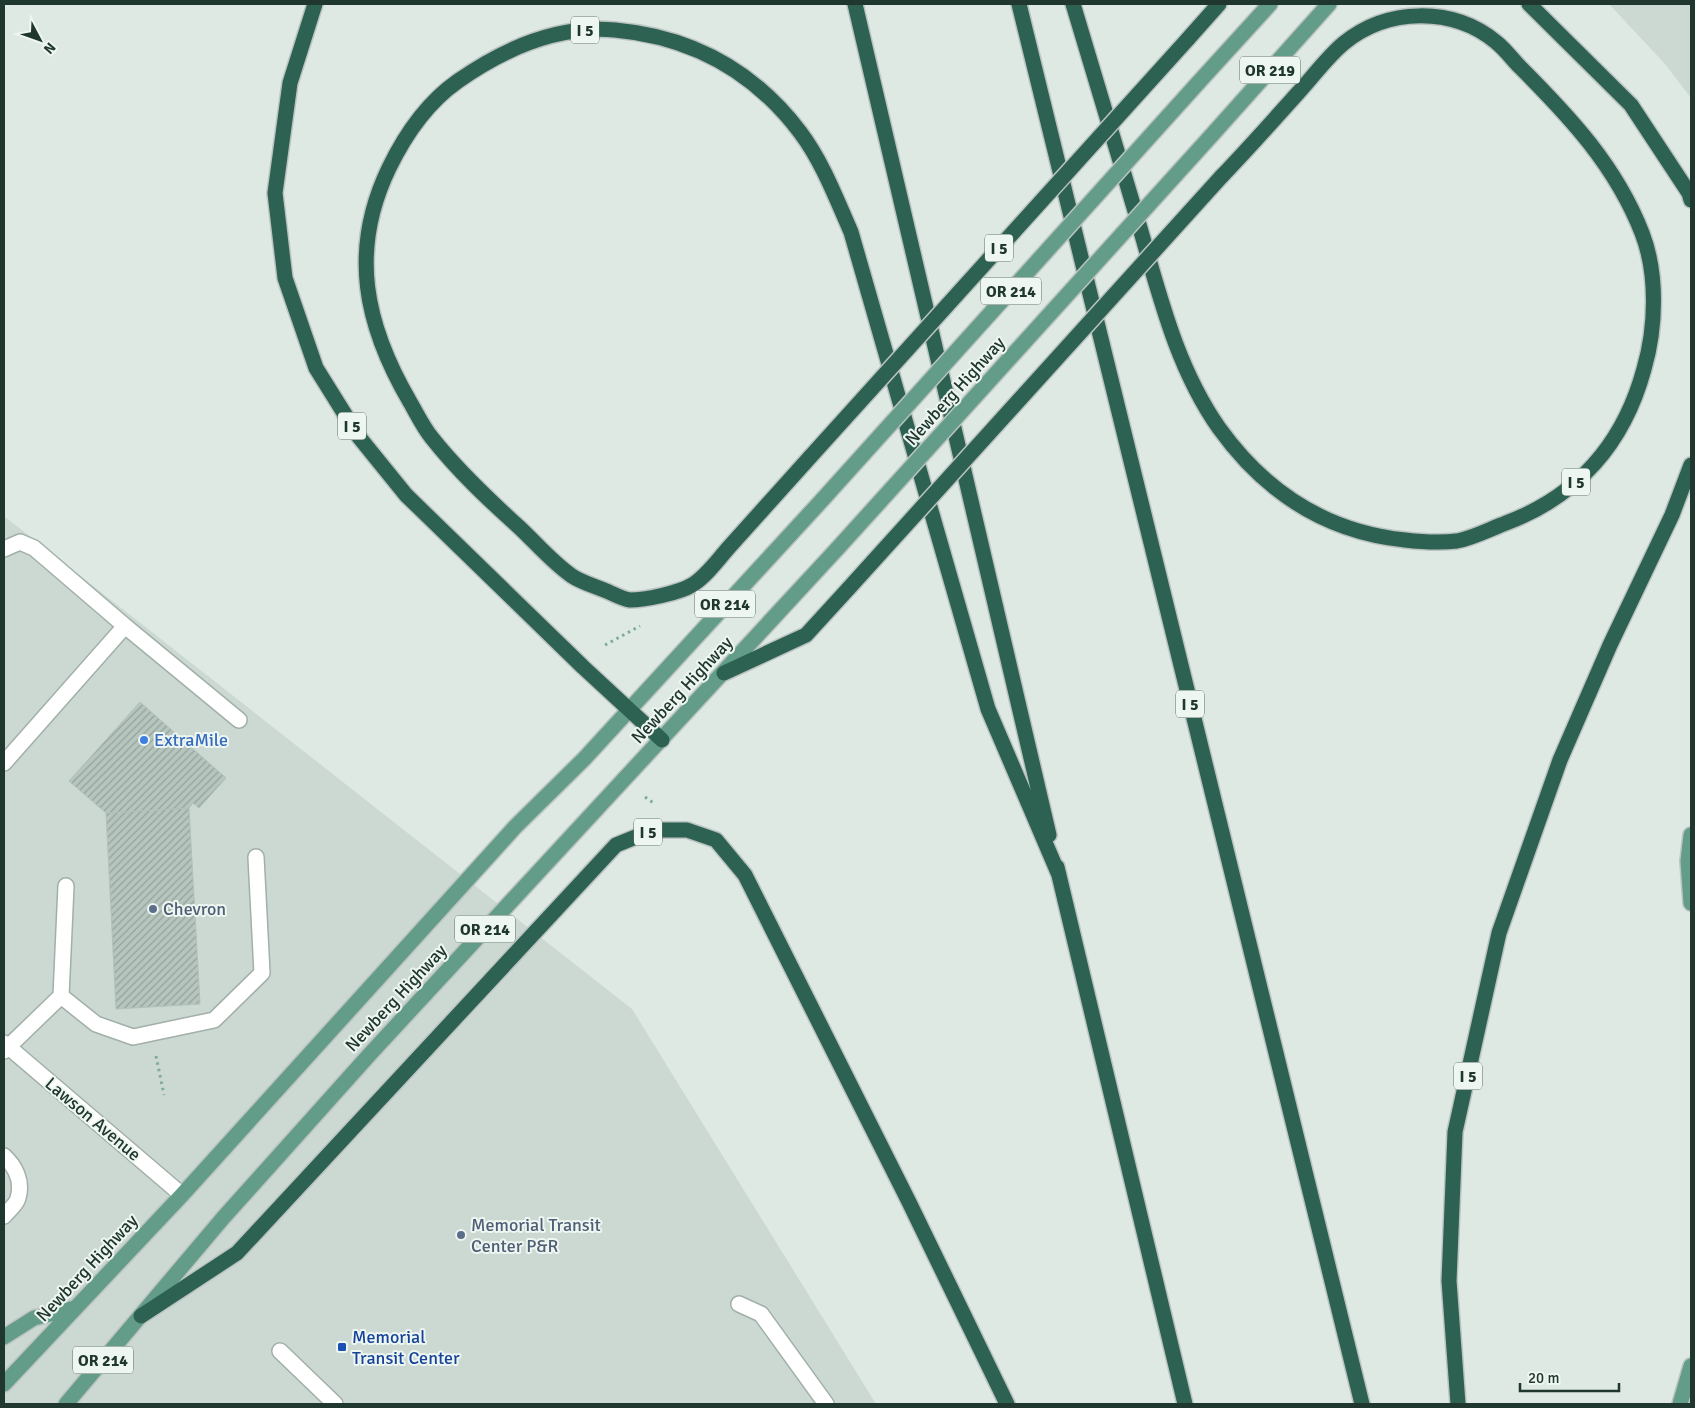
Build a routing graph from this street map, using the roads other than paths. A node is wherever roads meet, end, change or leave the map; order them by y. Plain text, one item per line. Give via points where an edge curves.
1 (315, 4) edge
2 (855, 4) edge
3 (1019, 4) edge
4 (1073, 4) edge
5 (1219, 4) edge
6 (1270, 4) edge
7 (1329, 4) edge
8 (1528, 4) edge
9 (1543, 11) edge
10 (1198, 83) joint
11 (1211, 136) joint
12 (1691, 200) edge
13 (1691, 465) edge
14 (4, 548) edge
15 (125, 626) junction
16 (724, 673) junction
17 (628, 710) junction
18 (239, 720) dead end
19 (662, 740) junction
20 (4, 763) edge
21 (1691, 835) edge
22 (256, 857) dead end
23 (1059, 875) junction
24 (66, 886) dead end
25 (1691, 903) edge
26 (61, 996) junction
27 (5, 1047) edge
28 (4, 1156) edge
29 (182, 1195) junction
30 (4, 1216) edge
31 (739, 1304) dead end
32 (75, 1308) junction
33 (141, 1316) junction
34 (4, 1337) edge
35 (280, 1351) dead end
36 (1691, 1366) edge
37 (4, 1384) edge
38 (66, 1404) edge
39 (335, 1404) edge
40 (826, 1404) edge
41 (1007, 1404) edge
42 (1184, 1404) edge
43 (1362, 1404) edge
44 (1458, 1404) edge
45 (1680, 1404) edge

1 - 17 highway, I 5 via 290,83 275,193 285,278 316,368 359,437 406,495
2 - 23 highway, I 5
3 - 43 highway, I 5
4 - 16 highway, I 5, bridge via 1171,334 1196,391 1220,428 1248,464 1279,492 1329,522 1376,537 1427,542 1460,540 1528,515 1562,495 1589,471 1618,435 1637,396 1652,341 1652,281 1644,238 1625,195 1601,156 1570,118 1494,40 1463,24 1427,15 1396,17 1344,43 1221,177 849,588 806,635
5 - 23 highway, I 5, bridge via 1188,40 811,456 712,565 691,585 665,594 628,600 573,577 476,487 430,436 380,344 370,305 365,264 370,229 380,187 398,150 421,116 447,89 484,63 523,43 564,32 599,29 646,33 688,44 732,66 768,95 801,132 824,172 851,232 988,708
6 - 10 main road, Newberg Highway / OR 219
7 - 11 main road, Newberg Highway / OR 219
8 - 9 highway
9 - 12 highway via 1631,105 1689,192
10 - 17 main road, Newberg Highway / OR 214, bridge
11 - 16 main road, Newberg Highway / OR 214, bridge
13 - 44 highway, I 5 via 1672,515 1560,760 1499,933 1456,1132 1450,1281
14 - 15 street via 20,542 34,548
15 - 18 street
15 - 20 street
16 - 19 main road, Newberg Highway / OR 214
17 - 19 highway, I 5
17 - 29 main road, Newberg Highway / OR 214 via 584,760 508,834
19 - 33 main road, Newberg Highway / OR 214 via 370,1054
21 - 25 main road via 1688,861
22 - 26 street via 262,973 214,1020 133,1037 96,1024
23 - 42 highway, I 5
24 - 26 street
26 - 27 street
27 - 29 street, Lawson Avenue
28 - 30 street via 14,1165 19,1180 18,1199
29 - 32 main road, Newberg Highway / OR 214
31 - 40 street via 762,1314
32 - 34 main road via 34,1318
32 - 37 main road, Newberg Highway / OR 214
33 - 38 main road, Newberg Highway / OR 214
33 - 41 highway, I 5 via 237,1253 616,845 653,830 687,830 716,840 745,875
35 - 39 street
36 - 45 main road

